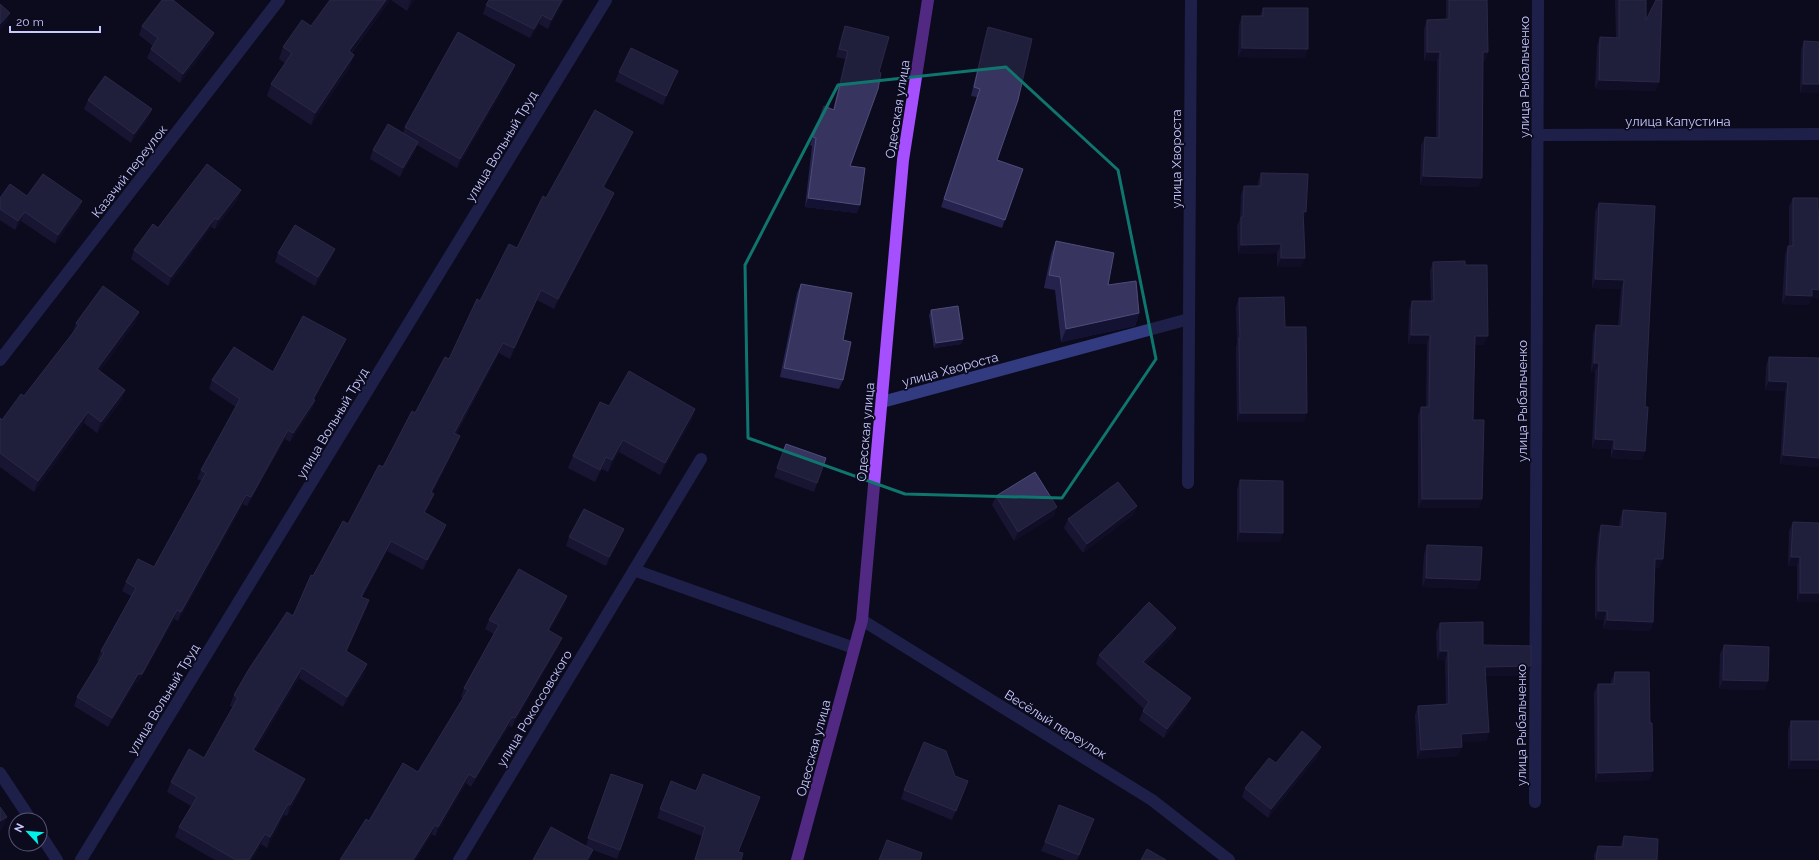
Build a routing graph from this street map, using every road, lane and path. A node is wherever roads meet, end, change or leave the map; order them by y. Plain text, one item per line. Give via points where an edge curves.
1 (279, 0) edge
2 (606, 0) edge
3 (928, 0) edge
4 (1191, 0) edge
5 (1538, 0) edge
6 (1819, 134) edge
7 (1538, 135) junction
8 (1189, 319) junction
9 (0, 360) edge
10 (882, 402) junction
11 (701, 459) dead end
12 (1188, 483) dead end
13 (634, 570) junction
14 (862, 620) junction
15 (854, 648) junction
16 (0, 773) edge
17 (1535, 802) dead end
18 (26, 812) edge
19 (48, 846) edge
20 (57, 860) edge
21 (81, 860) edge
22 (459, 860) edge
23 (797, 860) edge
24 (1229, 860) edge

1 - 9 street, Казачий переулок
2 - 21 street, улица Вольный Труд
3 - 10 main road, Одесская улица via 903,160
4 - 8 street, улица Хвороста
5 - 7 street, улица Рыбальченко
6 - 7 street, улица Капустина
7 - 17 street, улица Рыбальченко
8 - 10 street, улица Хвороста
8 - 12 street, улица Хвороста
10 - 14 main road, Одесская улица
11 - 13 street, улица Рокоссовского
13 - 15 street
13 - 22 street, улица Рокоссовского
14 - 15 main road, Одесская улица
14 - 24 street, Весёлый переулок via 1152,800
15 - 23 main road, Одесская улица
16 - 18 street
19 - 20 street

